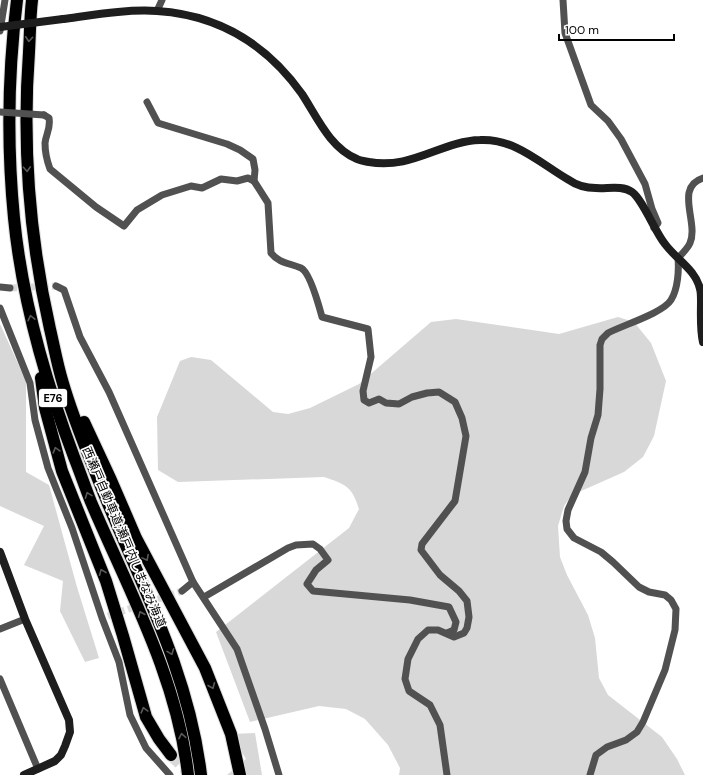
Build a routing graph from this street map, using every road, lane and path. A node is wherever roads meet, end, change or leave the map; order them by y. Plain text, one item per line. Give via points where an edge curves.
1 (5, 0) edge
2 (17, 0) edge
3 (32, 0) edge
4 (162, 0) edge
5 (563, 0) edge
6 (157, 11) junction
7 (0, 27) edge
8 (0, 31) edge
9 (147, 102) dead end
10 (0, 112) edge
11 (703, 178) edge
12 (254, 181) junction
13 (654, 228) junction
14 (678, 258) junction
15 (56, 286) dead end
16 (0, 287) edge
17 (10, 288) tunnel mouth
18 (0, 308) edge
19 (47, 315) junction
20 (37, 342) junction
21 (703, 342) edge
22 (0, 552) edge
23 (193, 582) junction
24 (182, 591) tunnel mouth
25 (204, 597) junction
26 (25, 619) junction
27 (0, 629) edge
28 (447, 634) junction
29 (0, 679) edge
30 (171, 755) tunnel mouth
31 (38, 769) junction
32 (24, 775) edge
33 (170, 775) edge
34 (188, 775) edge
35 (201, 775) edge
36 (240, 775) edge
37 (279, 775) edge
38 (447, 775) edge
39 (590, 775) edge

1 - 8 street
20 -> 2 highway, 西瀬戸自動車道;瀬戸内しまなみ海道 / E76 via 20,263 10,171 11,77
3 -> 19 highway, 西瀬戸自動車道;瀬戸内しまなみ海道 / E76 via 27,82 27,169 36,262
4 - 6 street
5 - 13 street via 565,33 591,105 617,133 640,173 658,223
6 - 7 street, bridge via 117,12
6 - 13 street via 189,15 242,36 283,70 331,138 358,160 380,164 404,162 463,142 499,141 520,149 574,184 595,188 616,187 632,191 640,200
9 - 12 street via 158,124 227,144 253,159
10 - 12 street, bridge via 44,115 49,118 46,160 50,169 96,207 124,226 137,210 162,195 191,186 202,188 222,179 237,181 248,178
11 - 14 street via 696,180 690,188 690,243
12 - 28 street via 268,203 271,253 276,260 303,269 322,317 368,329 371,356 363,391 364,400 369,403 380,398 386,403 399,404 412,397 439,392 455,402 462,418 466,436 455,501 422,544 421,550 440,575 467,601 468,618 464,633 454,637
13 - 14 street via 665,245
14 - 21 street via 694,275 700,289
14 - 39 street via 679,271 671,300 660,309 608,333 602,339 598,415 585,472 568,510 566,521 567,529 574,538 601,552 639,587 665,595 676,609 675,630 665,670 643,722 626,740 607,747 596,755
15 - 23 street via 64,290 80,336 109,392
16 - 17 street
18 - 33 street via 30,383 48,468 105,617 119,662 130,715 146,748
19 -> 35 highway, 西瀬戸自動車道;瀬戸内しまなみ海道 / E76 via 61,378 73,416 181,681 194,732
19 -> 36 highway via 86,427 136,538 205,668 231,734
30 -> 20 highway via 146,717 106,581 62,471 45,408
34 -> 20 highway, 西瀬戸自動車道;瀬戸内しまなみ海道 / E76 via 182,734 166,676 91,501 60,420
22 - 26 street
23 - 24 street
23 - 25 street
25 - 28 street via 288,548 313,544 328,560 316,570 307,584 313,591 410,600 449,607 456,622 454,630
25 - 37 street via 237,650
26 - 27 street
26 - 31 street via 69,720 70,732 60,755 55,761
28 - 38 street via 438,630 428,630 418,639 408,659 404,679 409,691 430,706 440,725
29 - 31 street
31 - 32 street

